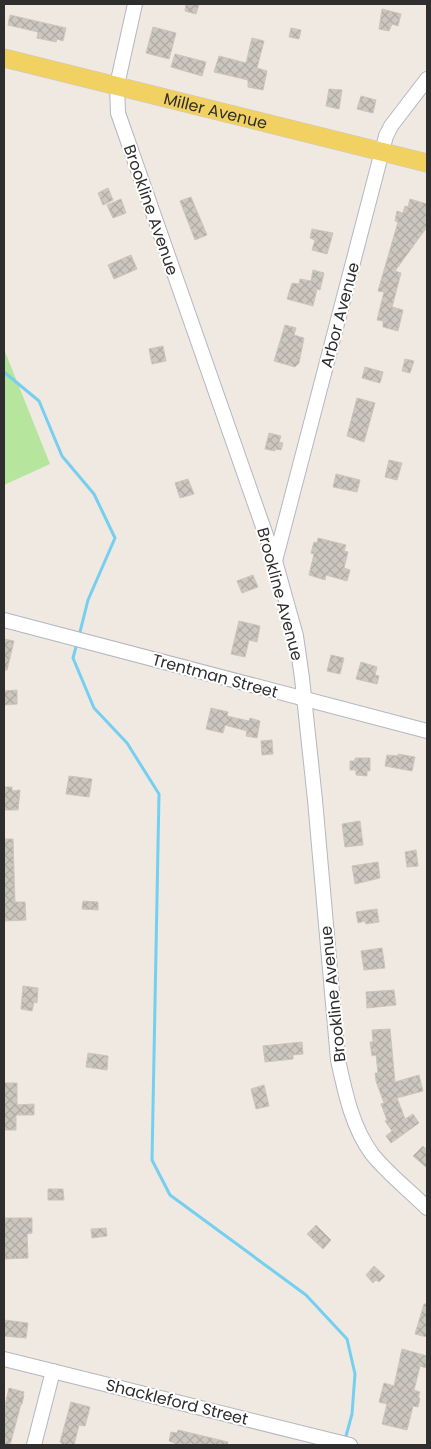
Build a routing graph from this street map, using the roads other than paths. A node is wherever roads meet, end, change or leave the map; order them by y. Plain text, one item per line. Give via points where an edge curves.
1 (135, 4) edge
2 (4, 58) edge
3 (427, 79) edge
4 (117, 85) junction
5 (382, 152) junction
6 (427, 163) edge
7 (275, 561) junction
8 (4, 620) edge
9 (305, 699) junction
10 (427, 731) edge
11 (427, 1208) edge
12 (4, 1359) edge
13 (53, 1371) junction
14 (34, 1445) edge
15 (350, 1445) edge

1 - 4 street, Brookline Avenue
2 - 4 main road, Miller Avenue
3 - 5 street, Arbor Avenue via 391,126
4 - 5 main road, Miller Avenue
4 - 7 street, Brookline Avenue via 118,113 124,134
5 - 6 main road, Miller Avenue
5 - 7 street, Arbor Avenue
7 - 9 street, Brookline Avenue via 296,636
8 - 9 street, Trentman Street
9 - 10 street, Trentman Street
9 - 11 street, Brookline Avenue via 338,1060 346,1095 358,1129 372,1153
12 - 13 street, Shackleford Street
13 - 14 street
13 - 15 street, Shackleford Street

